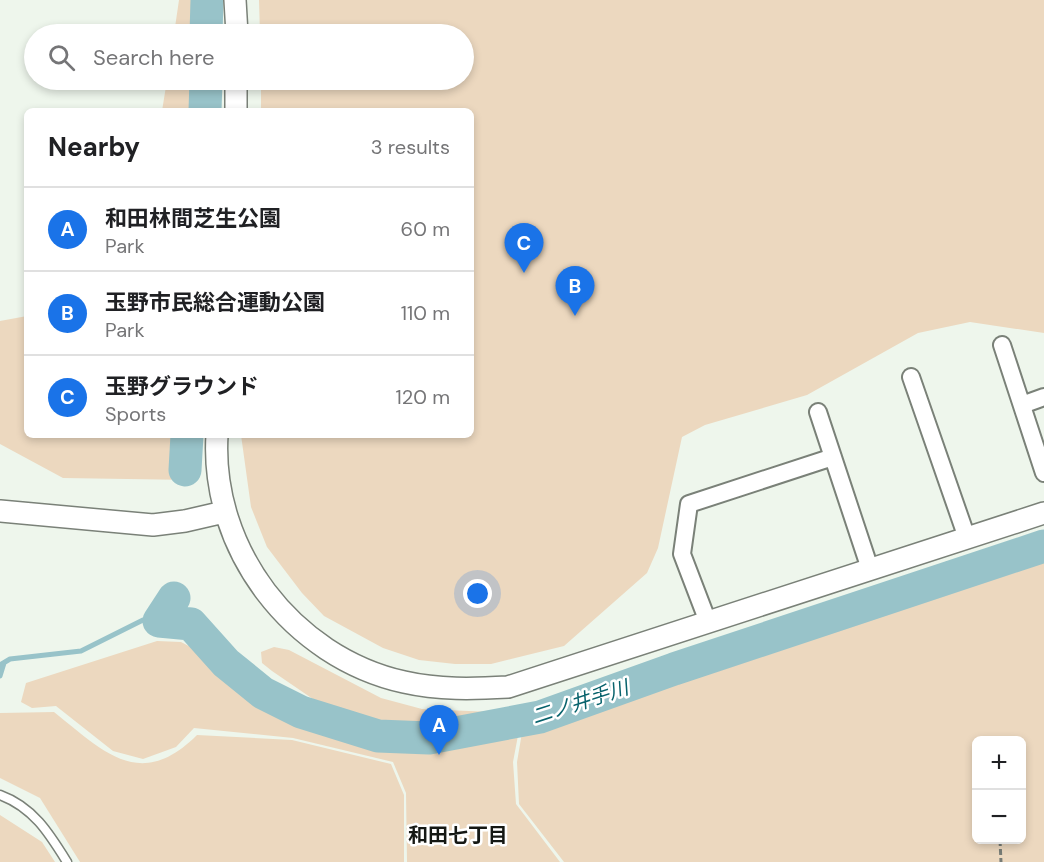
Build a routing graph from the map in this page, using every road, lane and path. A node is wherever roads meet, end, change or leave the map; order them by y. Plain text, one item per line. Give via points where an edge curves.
1 (235, 0) edge
2 (236, 24) edge
3 (236, 90) edge
4 (236, 108) edge
5 (1002, 345) dead end
6 (911, 377) dead end
7 (1044, 397) edge
8 (1022, 405) junction
9 (818, 412) dead end
10 (217, 438) edge
11 (833, 457) junction
12 (1044, 473) edge
13 (0, 511) edge
14 (224, 512) junction
15 (1044, 513) edge
16 (967, 538) junction
17 (870, 569) junction
18 (708, 622) junction
19 (0, 795) edge
20 (1000, 844) edge
21 (68, 862) edge
22 (1001, 862) edge

1 - 2 street
3 - 4 street
5 - 8 street
6 - 16 street
7 - 8 street
8 - 12 street
9 - 11 street
10 - 14 street
11 - 17 street
11 - 18 street via 689,504 682,554
13 - 14 street via 153,525
14 - 18 street via 259,586 291,621 360,668 402,682 445,689 508,687
15 - 16 street
16 - 17 street
17 - 18 street
19 - 21 lane via 15,801 43,824
20 - 22 path

